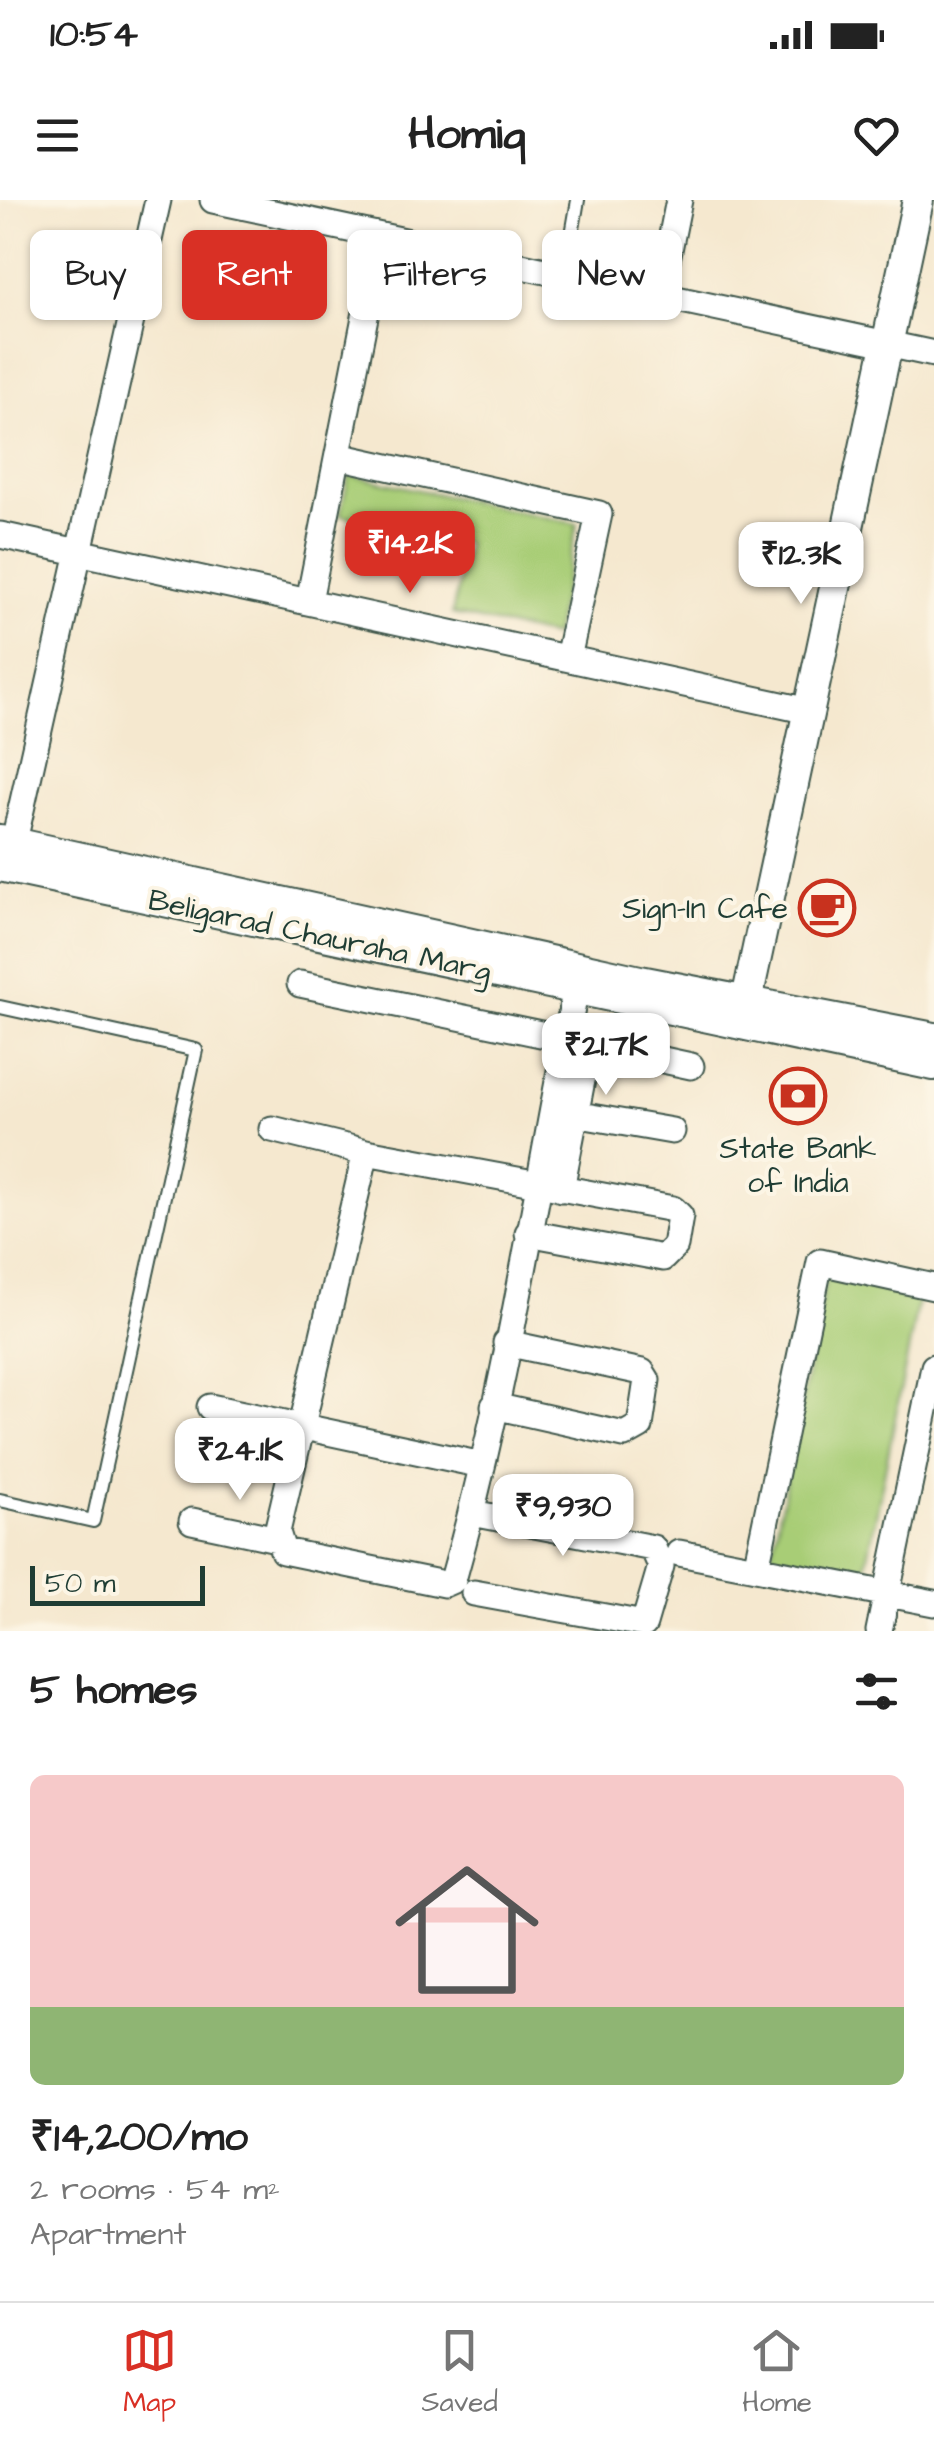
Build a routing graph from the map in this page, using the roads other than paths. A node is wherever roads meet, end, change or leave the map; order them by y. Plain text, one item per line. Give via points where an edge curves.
1 (158, 200) edge
2 (213, 200) edge
3 (578, 200) edge
4 (679, 200) edge
5 (918, 200) edge
6 (354, 230) edge
7 (572, 230) edge
8 (673, 230) edge
9 (682, 301) edge
10 (365, 320) edge
11 (888, 344) junction
12 (934, 354) edge
13 (338, 456) junction
14 (0, 534) edge
15 (79, 551) junction
16 (309, 602) junction
17 (568, 658) junction
18 (809, 711) junction
19 (6, 854) edge
20 (578, 979) junction
21 (300, 984) dead end
22 (0, 1008) edge
23 (744, 1014) junction
24 (934, 1038) edge
25 (577, 1042) junction
26 (691, 1066) dead end
27 (934, 1066) edge
28 (574, 1114) junction
29 (272, 1128) dead end
30 (672, 1131) dead end
31 (366, 1152) junction
32 (550, 1187) junction
33 (528, 1233) junction
34 (934, 1286) edge
35 (506, 1342) junction
36 (934, 1367) edge
37 (494, 1406) junction
38 (210, 1408) dead end
39 (302, 1427) junction
40 (482, 1465) junction
41 (0, 1500) edge
42 (472, 1513) junction
43 (192, 1521) dead end
44 (277, 1539) junction
45 (679, 1553) dead end
46 (756, 1568) junction
47 (474, 1593) dead end
48 (887, 1594) junction
49 (934, 1603) edge
50 (879, 1631) edge

1 - 15 street
2 - 6 street
3 - 7 lane
4 - 8 street
5 - 11 street
9 - 11 street
10 - 13 street
11 - 12 street
11 - 18 street
13 - 16 street
13 - 17 street via 600,514
14 - 15 street
15 - 16 street
15 - 19 street
16 - 17 street
17 - 18 street
18 - 23 street
19 - 20 street, Beligarad Chauraha Marg
20 - 23 street, Beligarad Chauraha Marg
20 - 25 street
21 - 25 street
22 - 41 lane via 196,1050 94,1521
23 - 24 street
23 - 27 street, Beligarad Chauraha Marg
25 - 26 street
25 - 28 street
25 - 32 street
28 - 30 street
28 - 32 street
29 - 31 street
31 - 32 street
31 - 39 street
32 - 33 street
32 - 33 street via 673,1208 680,1216 675,1246 656,1258
33 - 35 street
34 - 46 street via 820,1262
35 - 37 street
35 - 37 street via 642,1372 647,1380 640,1426 624,1435
36 - 48 street
37 - 40 street
38 - 39 street
39 - 40 street
39 - 44 street
40 - 42 street
42 - 44 street via 453,1580 444,1584 294,1554
42 - 47 street via 653,1548 662,1566 644,1624
43 - 44 street
45 - 46 street
46 - 48 street
48 - 49 street
48 - 50 street

